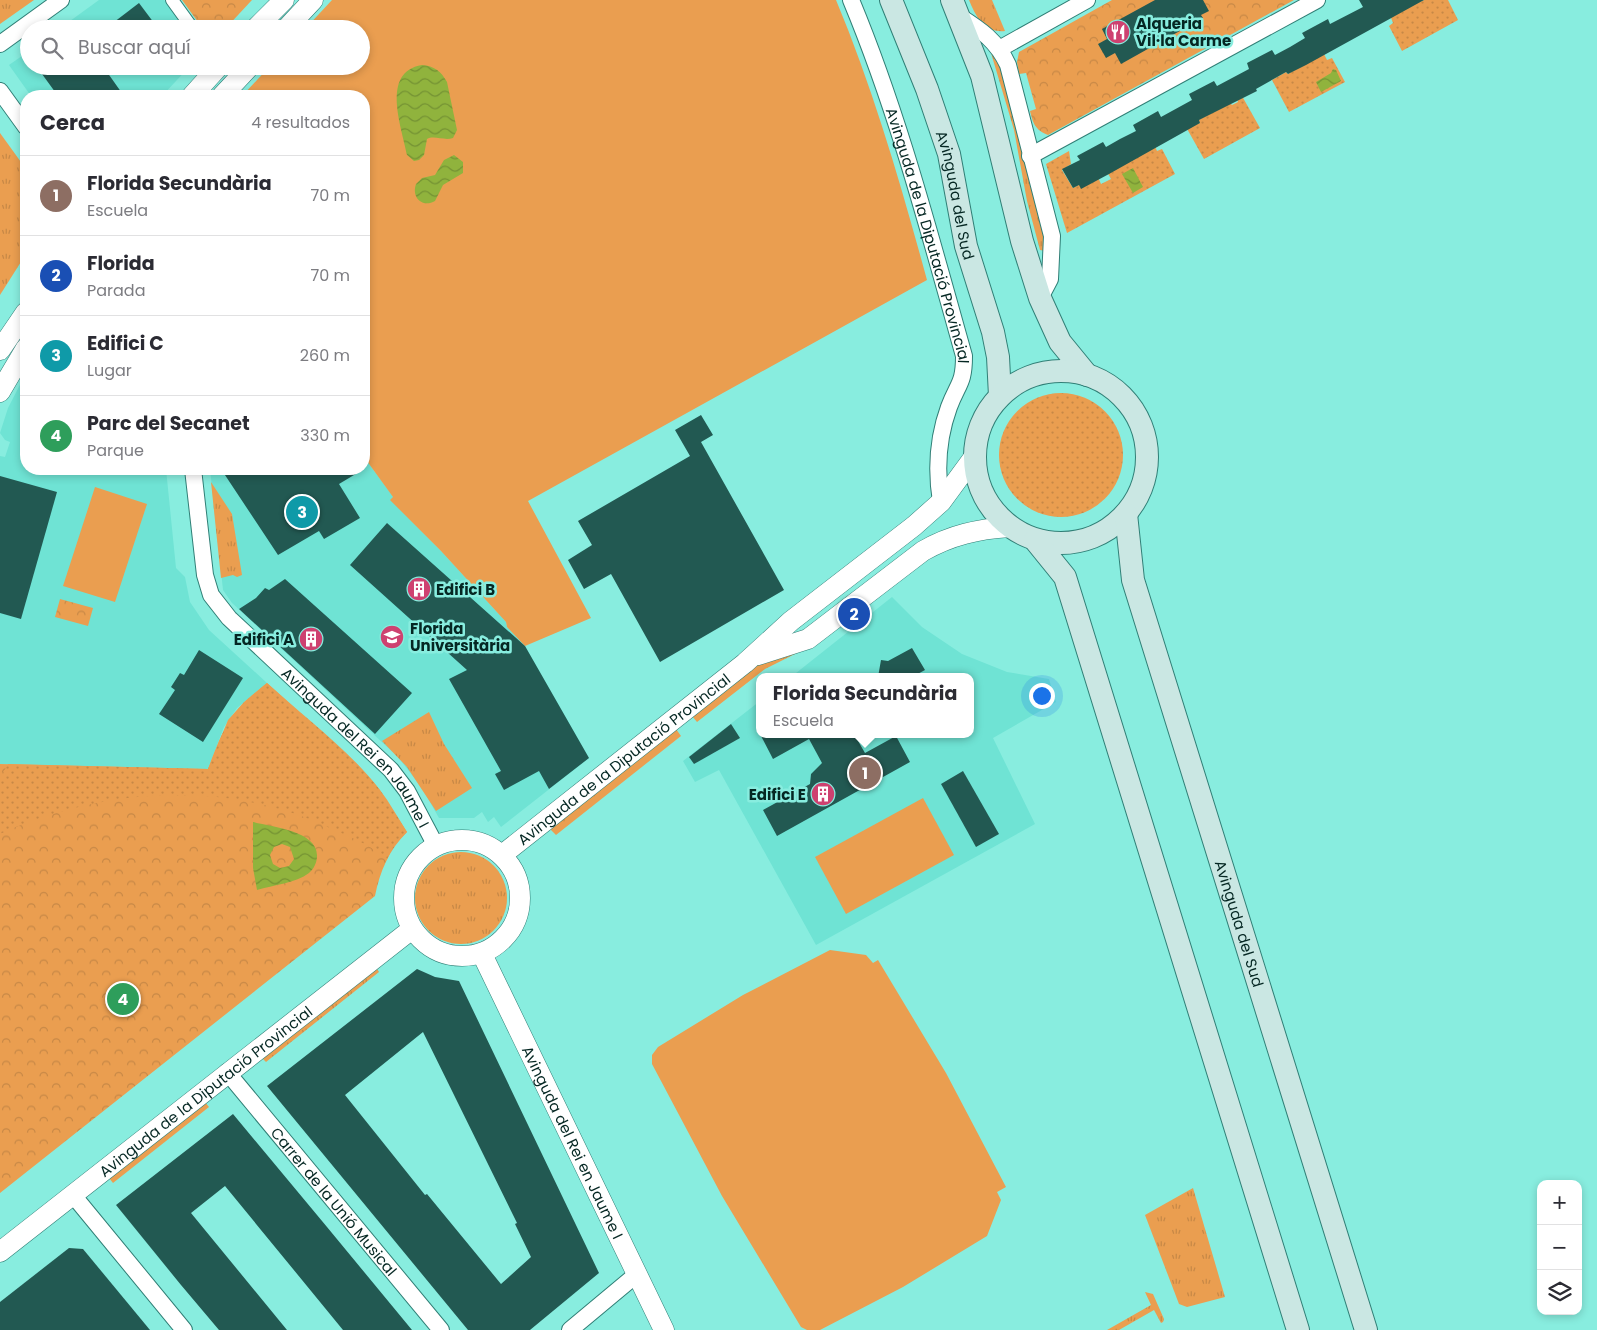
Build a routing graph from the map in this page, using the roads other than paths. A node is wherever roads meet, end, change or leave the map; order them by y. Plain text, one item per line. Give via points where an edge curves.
1 (61, 0) edge
2 (172, 0) edge
3 (284, 0) edge
4 (312, 0) edge
5 (851, 0) edge
6 (891, 0) edge
7 (1087, 0) edge
8 (1317, 0) edge
9 (956, 8) edge
10 (33, 20) edge
11 (186, 20) edge
12 (264, 20) edge
13 (294, 20) edge
14 (20, 30) edge
15 (0, 44) edge
16 (1000, 48) junction
17 (211, 75) edge
18 (242, 75) edge
19 (197, 90) edge
20 (228, 90) edge
21 (0, 91) edge
22 (20, 118) edge
23 (1030, 156) junction
24 (1040, 298) junction
25 (20, 321) edge
26 (0, 350) edge
27 (20, 358) edge
28 (1087, 375) junction
29 (0, 392) edge
30 (1000, 396) junction
31 (974, 457) junction
32 (194, 475) edge
33 (941, 502) junction
34 (1126, 514) junction
35 (1010, 527) junction
36 (1035, 540) junction
37 (746, 662) junction
38 (436, 846) junction
39 (502, 855) junction
40 (412, 929) junction
41 (482, 954) junction
42 (227, 1072) junction
43 (73, 1194) junction
44 (0, 1252) edge
45 (637, 1274) junction
46 (184, 1330) edge
47 (441, 1330) edge
48 (570, 1330) edge
49 (664, 1330) edge
50 (1298, 1330) edge
51 (1366, 1330) edge

1 - 10 street
2 - 11 street
3 - 12 street
4 - 13 street
5 - 33 street, Avinguda de la Diputació Provincial via 903,141 964,356 964,376 943,427 937,480
6 - 30 main road, Avinguda del Sud via 949,154 966,246 993,332
7 - 16 street
8 - 23 street
9 - 16 street
9 - 24 main road via 982,76 1022,241
14 - 15 street
16 - 23 street via 1008,65
17 - 19 street
18 - 20 street
21 - 22 street
23 - 24 street via 1052,236 1050,279
24 - 28 main road via 1060,342
25 - 26 street
27 - 29 street
28 - 30 main road via 1064,370 1041,373 1019,382
28 - 34 main road via 1122,395 1135,411 1146,438 1147,468 1140,492
30 - 31 main road via 986,415
31 - 33 street, Avinguda de la Diputació Provincial
31 - 35 main road via 980,487 992,509
32 - 38 street, Avinguda del Rei en Jaume I via 205,575 211,595 229,618 391,770 407,791
33 - 37 street, Avinguda de la Diputació Provincial via 790,621
34 - 36 main road via 1107,530 1084,540 1059,543
34 - 51 main road, Avinguda del Sud via 1133,580
35 - 36 main road
35 - 37 street, Avinguda de la Diputació Provincial via 979,529 942,540 923,550 808,639
36 - 50 main road via 1065,577
37 - 39 street, Avinguda de la Diputació Provincial
38 - 39 street via 452,840 465,840 485,844
38 - 40 street via 414,865 406,880 404,904
39 - 41 street via 513,868 519,884 518,918 498,945
40 - 41 street via 430,948 442,954 469,957
40 - 42 street, Avinguda de la Diputació Provincial
41 - 45 street, Avinguda del Rei en Jaume I
42 - 43 street, Avinguda de la Diputació Provincial
42 - 47 street, Carrer de la Unió Musical
43 - 44 street, Avinguda de la Diputació Provincial
43 - 46 street
45 - 48 street
45 - 49 street, Avinguda del Rei en Jaume I

